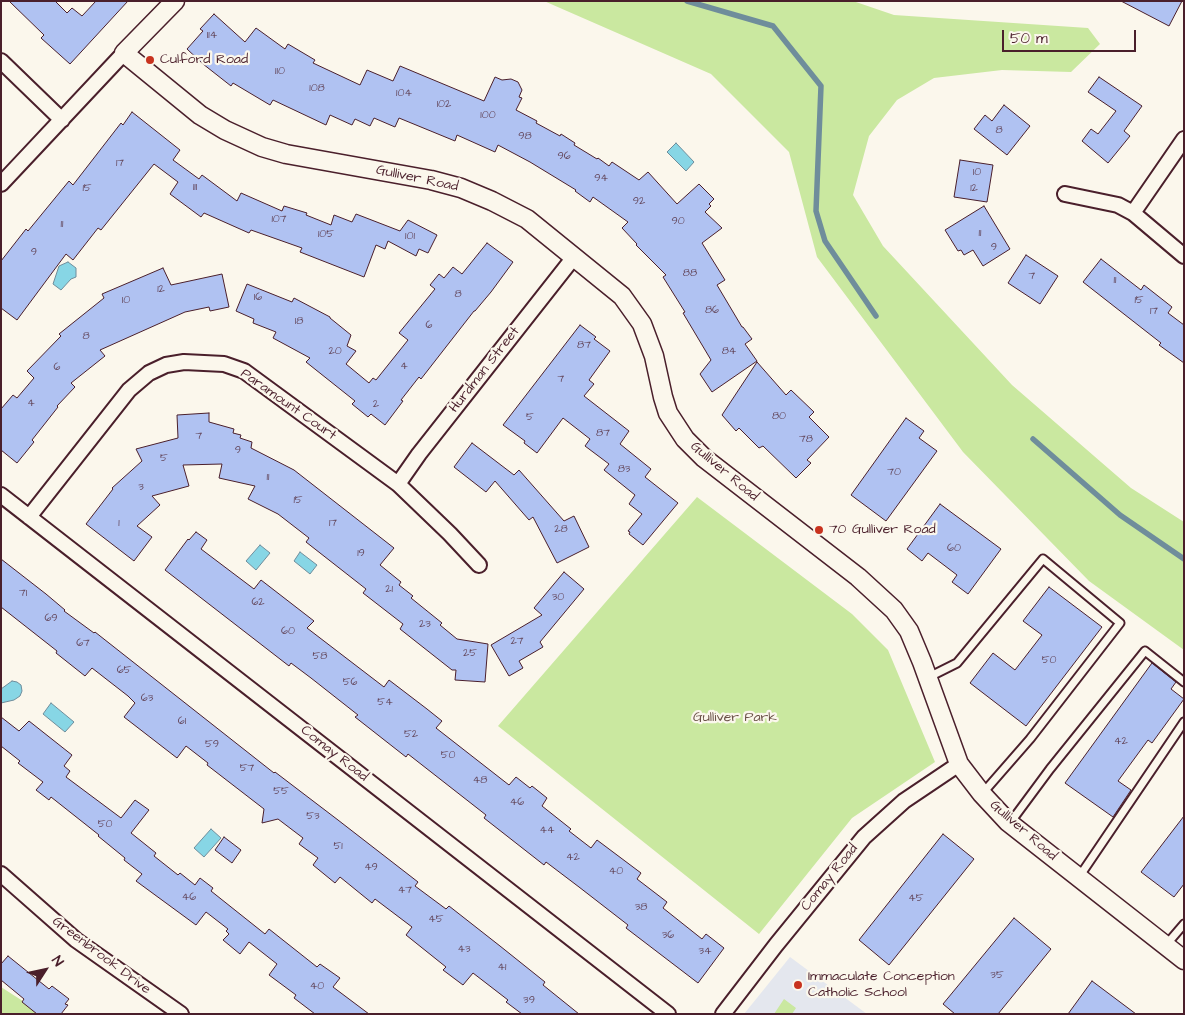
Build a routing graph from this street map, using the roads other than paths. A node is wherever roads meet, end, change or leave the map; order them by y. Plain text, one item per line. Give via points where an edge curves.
1 (175, 1) edge
2 (124, 53) junction
3 (1, 61) edge
4 (62, 120) junction
5 (1184, 139) edge
6 (1, 184) edge
7 (1065, 194) dead end
8 (1133, 214) junction
9 (1184, 256) edge
10 (574, 257) junction
11 (398, 484) junction
12 (1, 495) edge
13 (29, 517) junction
14 (480, 565) dead end
15 (928, 677) junction
16 (1184, 682) edge
17 (1184, 722) edge
18 (959, 764) junction
19 (982, 794) junction
20 (1010, 823) junction
21 (1, 874) edge
22 (1078, 878) junction
23 (1184, 924) edge
24 (1166, 945) junction
25 (1184, 960) edge
26 (181, 1014) edge
27 (668, 1014) edge
28 (723, 1014) edge

1 - 2 street
2 - 4 street
2 - 10 street, Gulliver Road via 179,99 225,130 262,147 461,188 527,219
3 - 4 street
4 - 6 street
5 - 8 street
7 - 8 street via 1118,205
8 - 9 street
10 - 11 street, Hurdman Street
10 - 15 street, Gulliver Road via 622,296 642,324 654,356 668,413 685,439 704,458 858,577 894,610 909,631
11 - 13 street, Paramount Court via 244,371 224,364 184,362 166,365 149,373 129,390
11 - 14 street, Paramount Court
12 - 13 street, Comay Road
13 - 27 street, Comay Road
15 - 18 street, Gulliver Road
15 - 19 lane via 957,663 1043,559 1120,623 1030,739
16 - 20 lane via 1145,651
17 - 22 lane
18 - 19 street, Gulliver Road
18 - 28 street, Comay Road via 904,801 864,836
19 - 20 street, Gulliver Road
20 - 22 street, Gulliver Road
21 - 26 street, Greenbrook Drive via 76,940
22 - 24 street, Gulliver Road
23 - 24 lane
24 - 25 street, Gulliver Road

